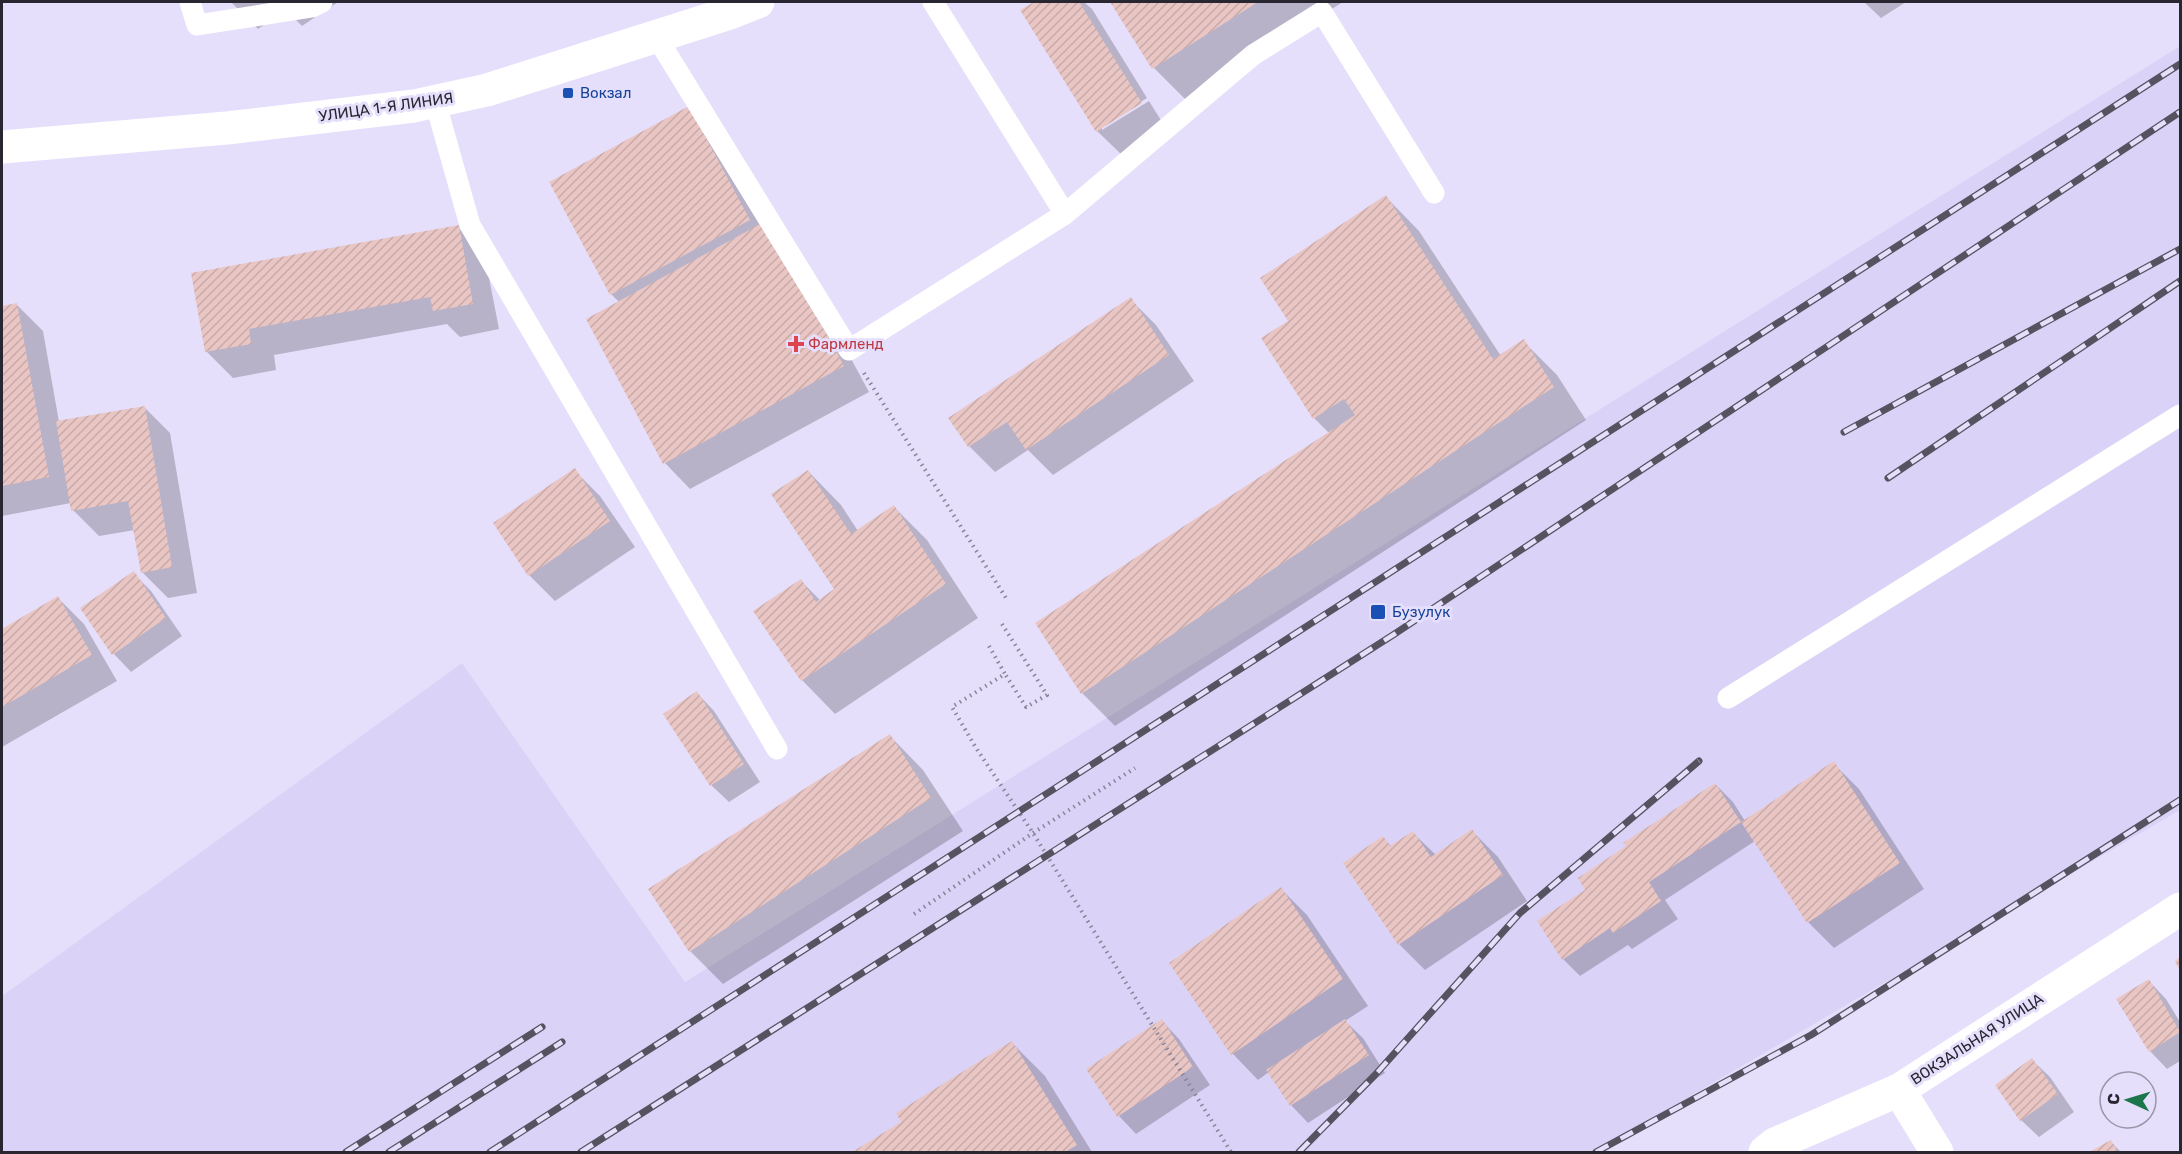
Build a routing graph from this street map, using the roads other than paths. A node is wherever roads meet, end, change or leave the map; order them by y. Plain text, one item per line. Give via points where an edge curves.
1 (190, 2) edge
2 (322, 2) edge
3 (758, 2) edge
4 (933, 2) edge
5 (656, 36) junction
6 (435, 101) junction
7 (2, 147) edge
8 (1434, 193) dead end
9 (1065, 214) junction
10 (2181, 415) edge
11 (1728, 698) dead end
12 (777, 749) dead end
13 (2181, 909) edge
14 (1899, 1090) junction
15 (1765, 1152) edge
16 (1937, 1152) edge

1 - 2 lane via 196,25 312,7
3 - 5 main road, УЛИЦА 1-Я ЛИНИЯ
4 - 9 lane
5 - 6 main road, УЛИЦА 1-Я ЛИНИЯ via 487,90
5 - 9 lane via 849,350
6 - 7 main road, УЛИЦА 1-Я ЛИНИЯ via 227,128
6 - 12 lane via 470,225
8 - 9 lane via 1322,12 1253,55
10 - 11 lane
13 - 14 main road, ВОКЗАЛЬНАЯ УЛИЦА
14 - 15 main road, ВОКЗАЛЬНАЯ УЛИЦА via 1775,1144
14 - 16 main road

